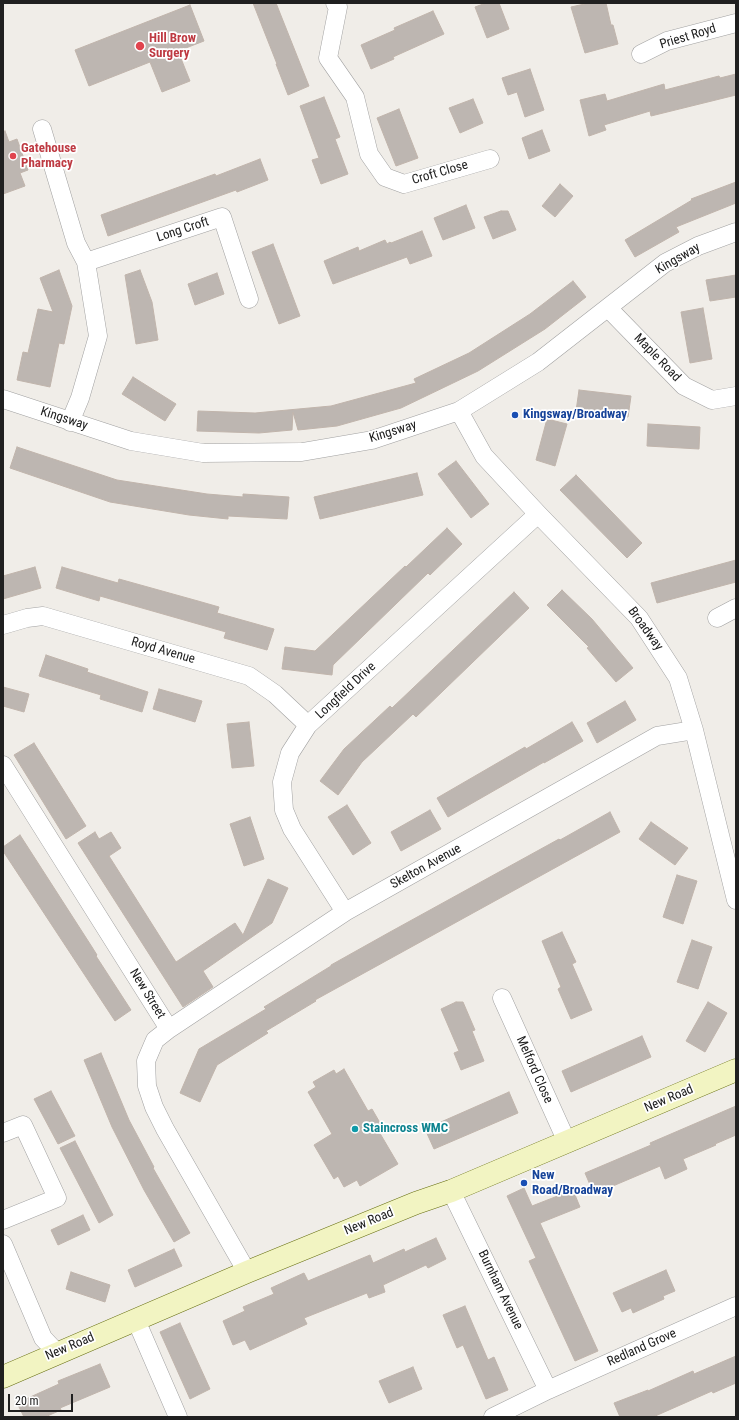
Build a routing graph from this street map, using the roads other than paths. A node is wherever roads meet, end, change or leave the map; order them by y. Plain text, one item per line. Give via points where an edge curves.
1 (341, 4) edge
2 (736, 22) edge
3 (641, 54) dead end
4 (42, 128) dead end
5 (490, 159) dead end
6 (736, 232) edge
7 (86, 262) junction
8 (249, 299) dead end
9 (608, 308) junction
10 (736, 396) edge
11 (3, 399) edge
12 (459, 411) junction
13 (70, 422) junction
14 (538, 514) junction
15 (736, 608) edge
16 (717, 618) dead end
17 (3, 625) edge
18 (308, 726) junction
19 (694, 730) junction
20 (3, 764) edge
21 (736, 900) edge
22 (345, 912) junction
23 (502, 998) dead end
24 (169, 1029) junction
25 (736, 1070) edge
26 (3, 1133) edge
27 (567, 1142) junction
28 (451, 1190) junction
29 (3, 1220) edge
30 (3, 1244) edge
31 (247, 1272) junction
32 (736, 1306) edge
33 (136, 1320) junction
34 (57, 1353) junction
35 (3, 1376) edge
36 (548, 1390) junction
37 (178, 1417) edge
38 (493, 1417) edge

1 - 5 street, Croft Close via 328,58 355,98 369,154 385,178 404,184
2 - 3 street, Priest Royd via 667,42
4 - 7 street via 76,243
6 - 9 street, Kingsway via 698,246 665,263
7 - 8 street, Long Croft via 222,217
7 - 13 street via 98,336 80,398
9 - 10 street, Maple Road via 684,386 712,400
9 - 12 street, Kingsway via 538,362
11 - 13 street, Kingsway
12 - 13 street, Kingsway via 372,440 302,452 203,453 131,441
12 - 14 street, Broadway via 484,456
14 - 18 street, Longfield Drive
14 - 19 street, Broadway via 640,618 678,678
15 - 16 street
17 - 18 street, Royd Avenue via 43,616 249,676 275,694
18 - 22 street, Longfield Drive via 290,753 282,782 284,810 292,829
19 - 21 street, Broadway
19 - 22 street, Skelton Avenue via 657,736
20 - 24 street, New Street
22 - 24 street, Skelton Avenue
23 - 27 street, Melford Close
24 - 31 street, New Street via 155,1040 146,1061 149,1093 164,1129
25 - 27 street, New Road
26 - 29 street via 23,1126 57,1198
27 - 28 street, New Road
28 - 31 street, New Road
28 - 36 street, Burnham Avenue
30 - 34 street via 43,1338
31 - 33 street, New Road
32 - 36 street, Redland Grove
33 - 34 street, New Road
33 - 37 street
34 - 35 street, New Road
36 - 38 street, Redland Grove

